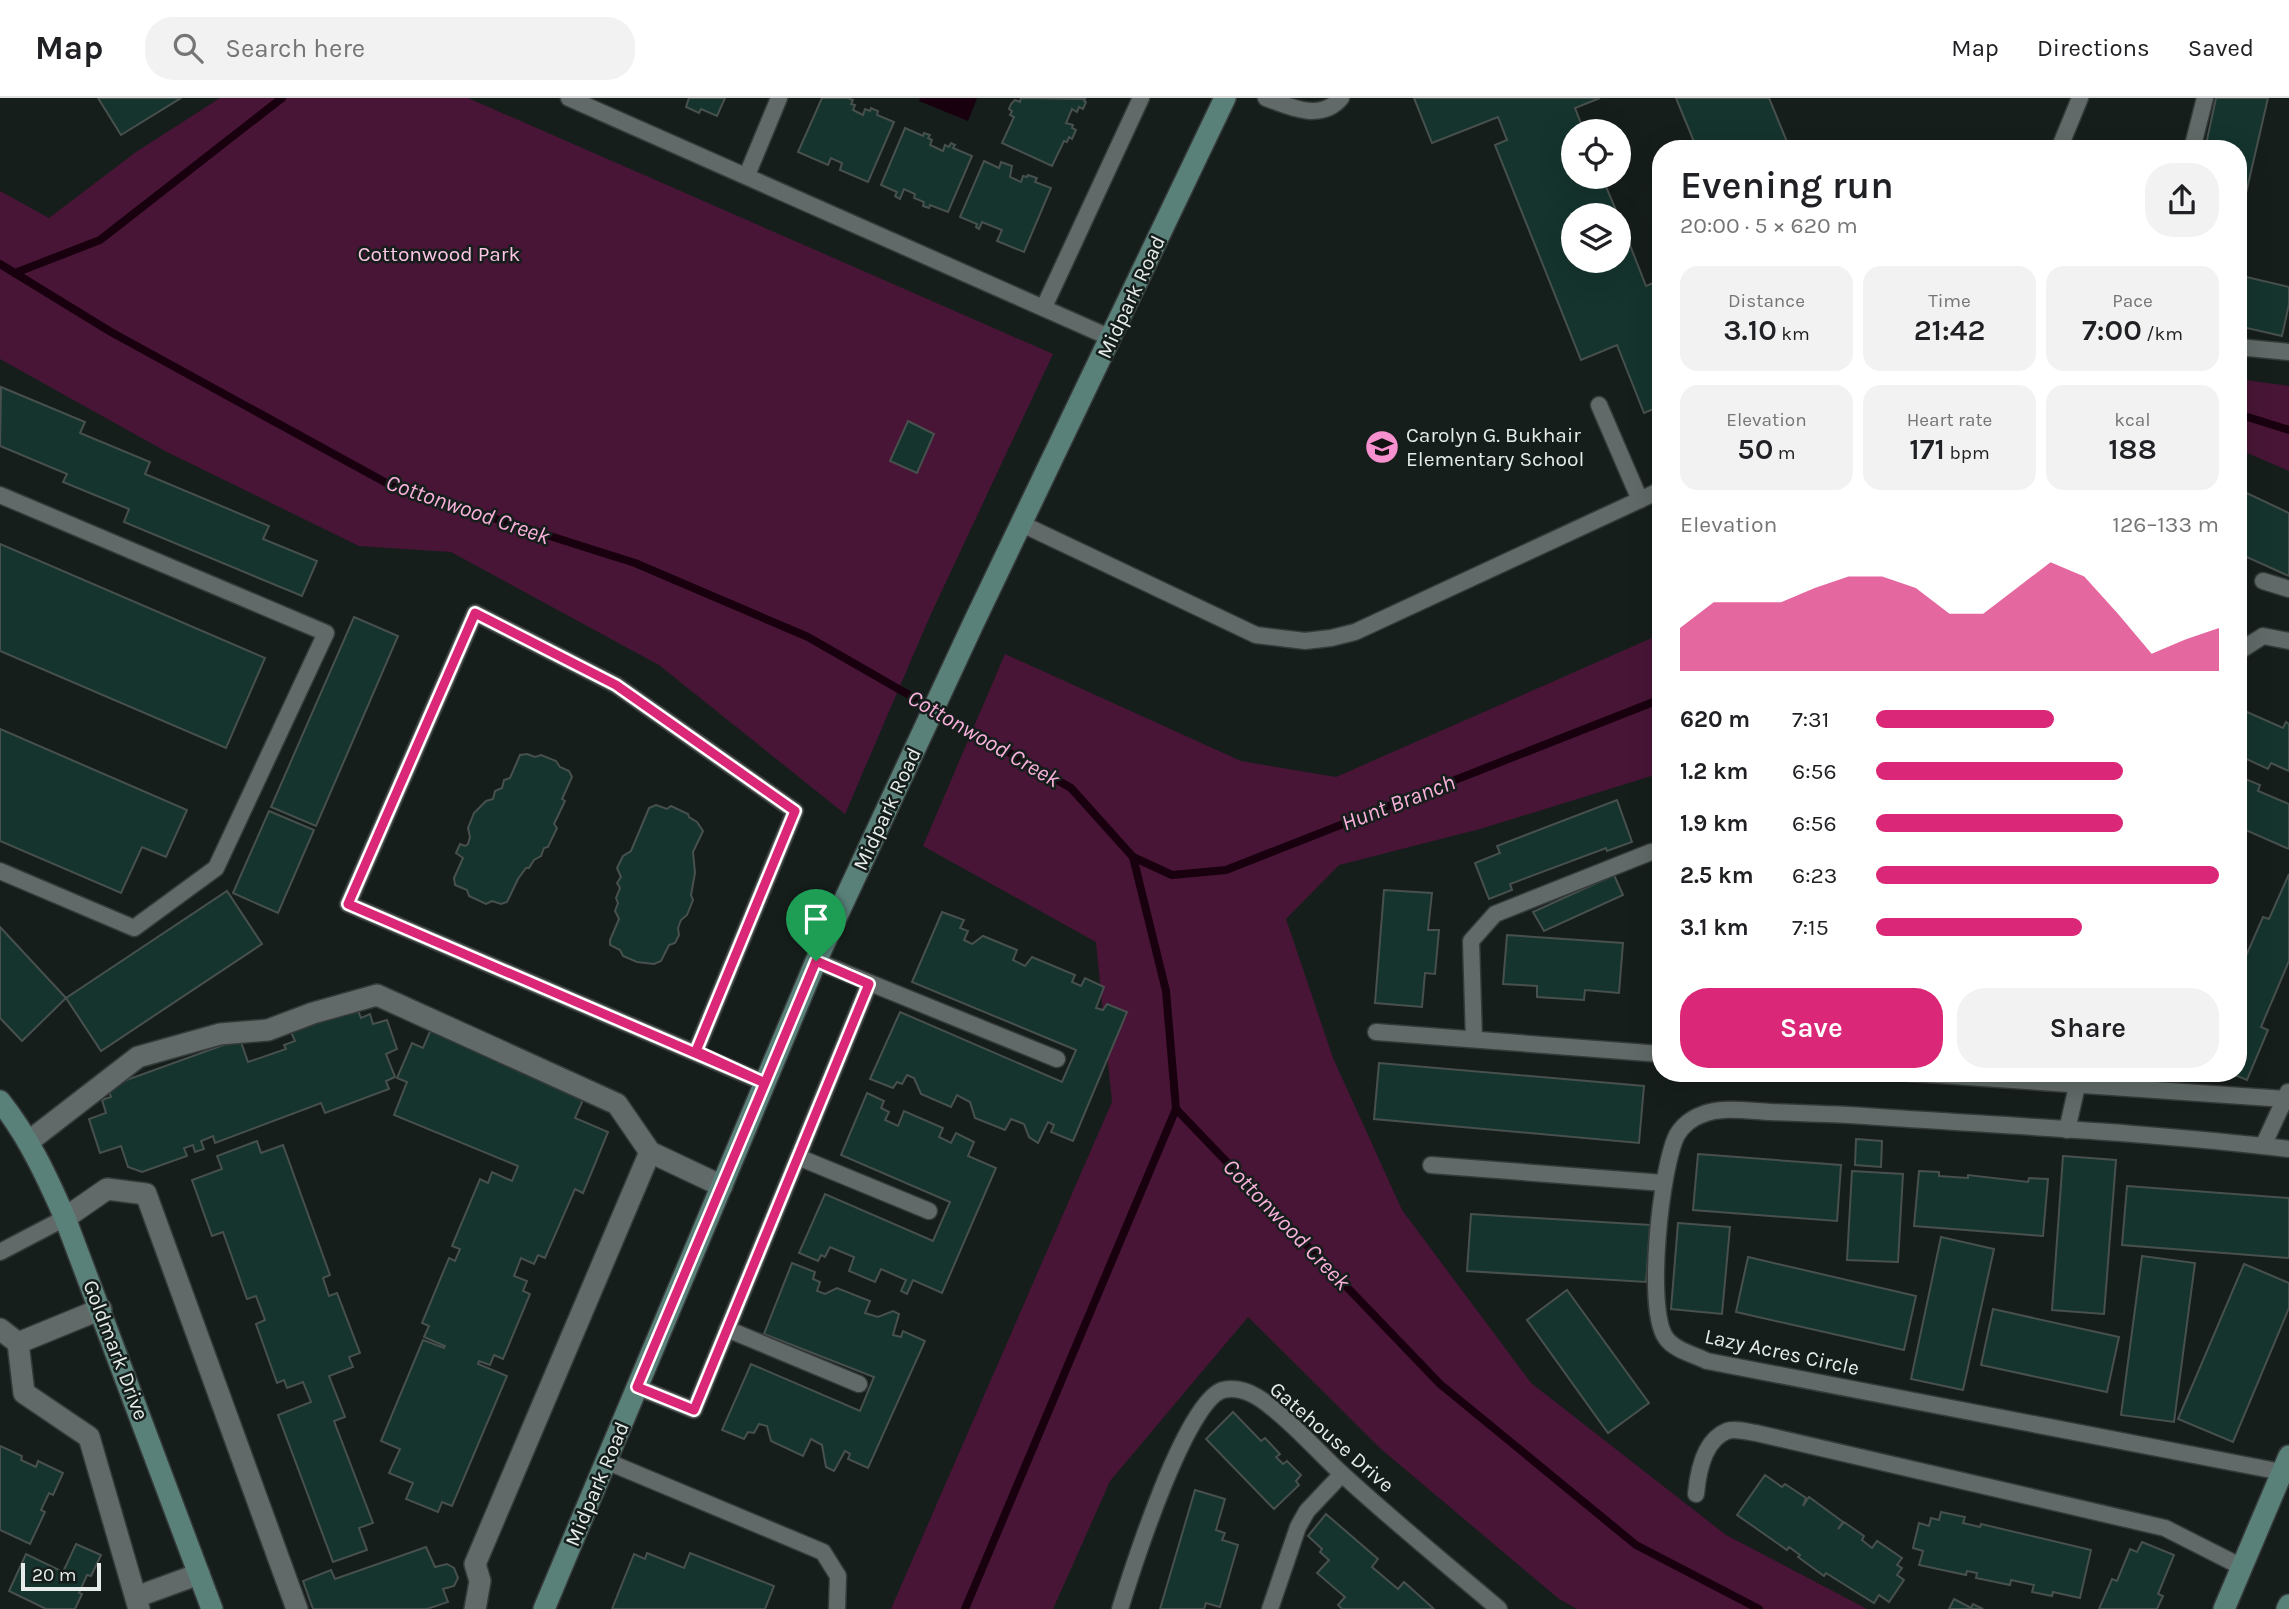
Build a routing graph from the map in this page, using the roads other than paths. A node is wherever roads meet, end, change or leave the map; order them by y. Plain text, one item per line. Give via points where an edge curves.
1 (569, 98) edge
2 (779, 98) edge
3 (1141, 98) edge
4 (1225, 98) edge
5 (1266, 98) edge
6 (1341, 98) edge
7 (2080, 98) edge
8 (2205, 98) edge
9 (2063, 140) edge
10 (2194, 140) edge
11 (747, 175) junction
12 (1044, 307) junction
13 (1111, 338) junction
14 (2247, 348) edge
15 (2289, 352) edge
16 (1599, 405) dead end
17 (1652, 494) edge
18 (0, 495) edge
19 (1640, 500) junction
20 (1022, 524) junction
21 (2263, 581) dead end
22 (2289, 589) edge
23 (2289, 641) edge
24 (2247, 646) edge
25 (1652, 852) edge
26 (0, 871) edge
27 (816, 961) junction
28 (869, 984) junction
29 (1376, 1032) dead end
30 (1474, 1039) junction
31 (696, 1051) junction
32 (1652, 1053) edge
33 (1057, 1059) dead end
34 (2077, 1082) edge
35 (2120, 1082) edge
36 (765, 1083) junction
37 (2287, 1094) edge
38 (0, 1101) edge
39 (2067, 1130) junction
40 (28, 1142) junction
41 (2263, 1146) junction
42 (2289, 1149) edge
43 (650, 1152) junction
44 (798, 1157) junction
45 (1431, 1165) dead end
46 (1664, 1182) junction
47 (722, 1186) junction
48 (929, 1211) dead end
49 (65, 1218) junction
50 (0, 1252) edge
51 (101, 1309) junction
52 (0, 1329) edge
53 (727, 1329) junction
54 (19, 1343) junction
55 (859, 1384) dead end
56 (637, 1387) junction
57 (606, 1461) junction
58 (2287, 1467) edge
59 (1342, 1474) junction
60 (1696, 1494) dead end
61 (2242, 1567) junction
62 (199, 1574) junction
63 (137, 1603) edge
64 (212, 1609) edge
65 (296, 1609) edge
66 (475, 1609) edge
67 (544, 1609) edge
68 (837, 1609) edge
69 (1120, 1609) edge
70 (1270, 1609) edge
71 (1499, 1609) edge
72 (2224, 1609) edge

1 - 11 lane
2 - 11 lane
3 - 12 lane
4 - 13 street, Midpark Road
5 - 6 lane via 1310,112 1324,110
7 - 9 lane
8 - 10 lane
11 - 12 lane
12 - 13 lane
13 - 20 street, Midpark Road
14 - 15 lane
16 - 19 lane
17 - 19 lane
18 - 26 lane via 326,634 216,868 206,876 134,928
19 - 20 lane via 1356,632 1305,641 1256,635
20 - 27 street, Midpark Road
21 - 22 lane
23 - 24 lane via 2263,636
25 - 30 lane via 1495,914 1471,941
27 - 28 lane
27 - 36 street, Midpark Road
28 - 33 lane
28 - 44 lane
29 - 30 lane
30 - 32 lane
31 - 31 lane via 348,904 475,613 616,685 795,811
31 - 36 lane
34 - 39 lane
35 - 37 lane
36 - 47 street, Midpark Road
37 - 41 lane
38 - 40 street, Goldmark Drive
39 - 41 lane, Lazy Acres Circle
39 - 46 lane, Lazy Acres Circle via 1722,1111 1703,1114 1685,1125 1677,1135
40 - 43 street via 138,1057 220,1034 268,1030 377,995 617,1104
40 - 49 street, Goldmark Drive
41 - 42 lane, Lazy Acres Circle
43 - 47 street
43 - 66 street via 475,1564 480,1581
44 - 48 lane
44 - 53 lane
45 - 46 lane
46 - 58 lane, Lazy Acres Circle via 1656,1285 1660,1325 1666,1339 1707,1361
47 - 56 street, Midpark Road
49 - 50 lane
49 - 51 street, Goldmark Drive
49 - 65 street via 107,1189 146,1194
51 - 54 street
51 - 62 street, Goldmark Drive
52 - 54 street
53 - 55 lane
53 - 56 lane via 694,1410
54 - 63 street via 24,1392 89,1437
56 - 57 street, Midpark Road
57 - 67 street, Midpark Road
57 - 68 lane via 823,1552 838,1576
58 - 61 street
59 - 69 lane, Gatehouse Drive via 1271,1407 1244,1390 1213,1395 1171,1466
59 - 70 lane via 1298,1527
59 - 71 lane, Gatehouse Drive
60 - 61 lane via 1698,1469 1714,1440 1729,1430 1756,1433 2165,1528
61 - 72 street
62 - 63 street
62 - 64 street, Goldmark Drive

